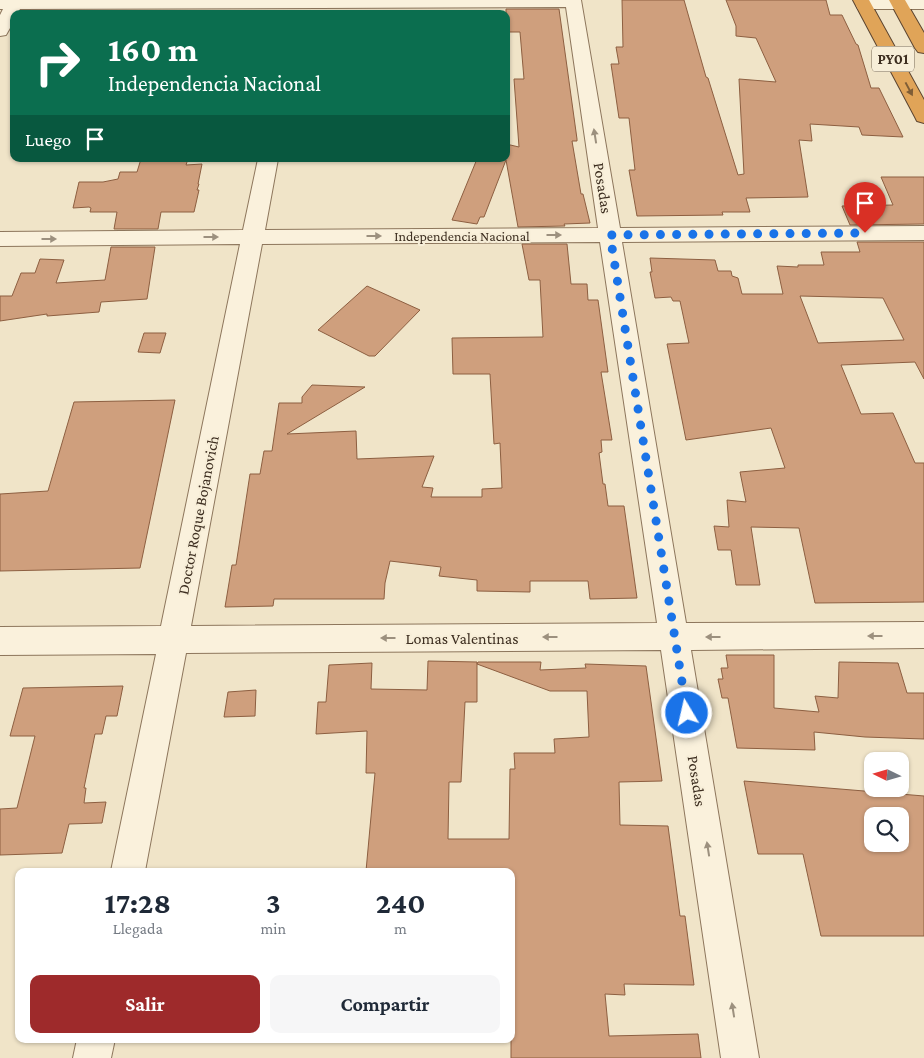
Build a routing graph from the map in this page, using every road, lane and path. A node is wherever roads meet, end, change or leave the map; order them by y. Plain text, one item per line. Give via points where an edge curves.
1 (573, 1) edge
2 (862, 2) edge
3 (898, 2) edge
4 (10, 3) edge
5 (924, 4) edge
6 (295, 8) edge
7 (0, 31) edge
8 (924, 48) edge
9 (924, 117) edge
10 (267, 162) edge
11 (924, 233) edge
12 (610, 235) junction
13 (254, 237) junction
14 (0, 239) edge
15 (924, 635) edge
16 (675, 637) junction
17 (173, 640) junction
18 (0, 641) edge
19 (129, 868) edge
20 (95, 1043) edge
21 (92, 1058) edge
22 (740, 1058) edge

1 - 6 street
12 -> 1 street, Posadas
2 - 3 street
2 -> 9 highway, PY01
3 - 5 street
3 - 8 highway, PY01
4 - 6 street
4 - 7 street
10 - 13 street, Doctor Roque Bojanovich
11 - 12 street, Independencia Nacional
13 -> 12 street, Independencia Nacional
12 - 16 street, Posadas
14 -> 13 street, Independencia Nacional
13 - 17 street, Doctor Roque Bojanovich
15 -> 16 street, Lomas Valentinas
16 -> 17 street, Lomas Valentinas
22 -> 16 street, Posadas
17 - 18 street, Lomas Valentinas
17 - 19 street, Doctor Roque Bojanovich
20 - 21 street

